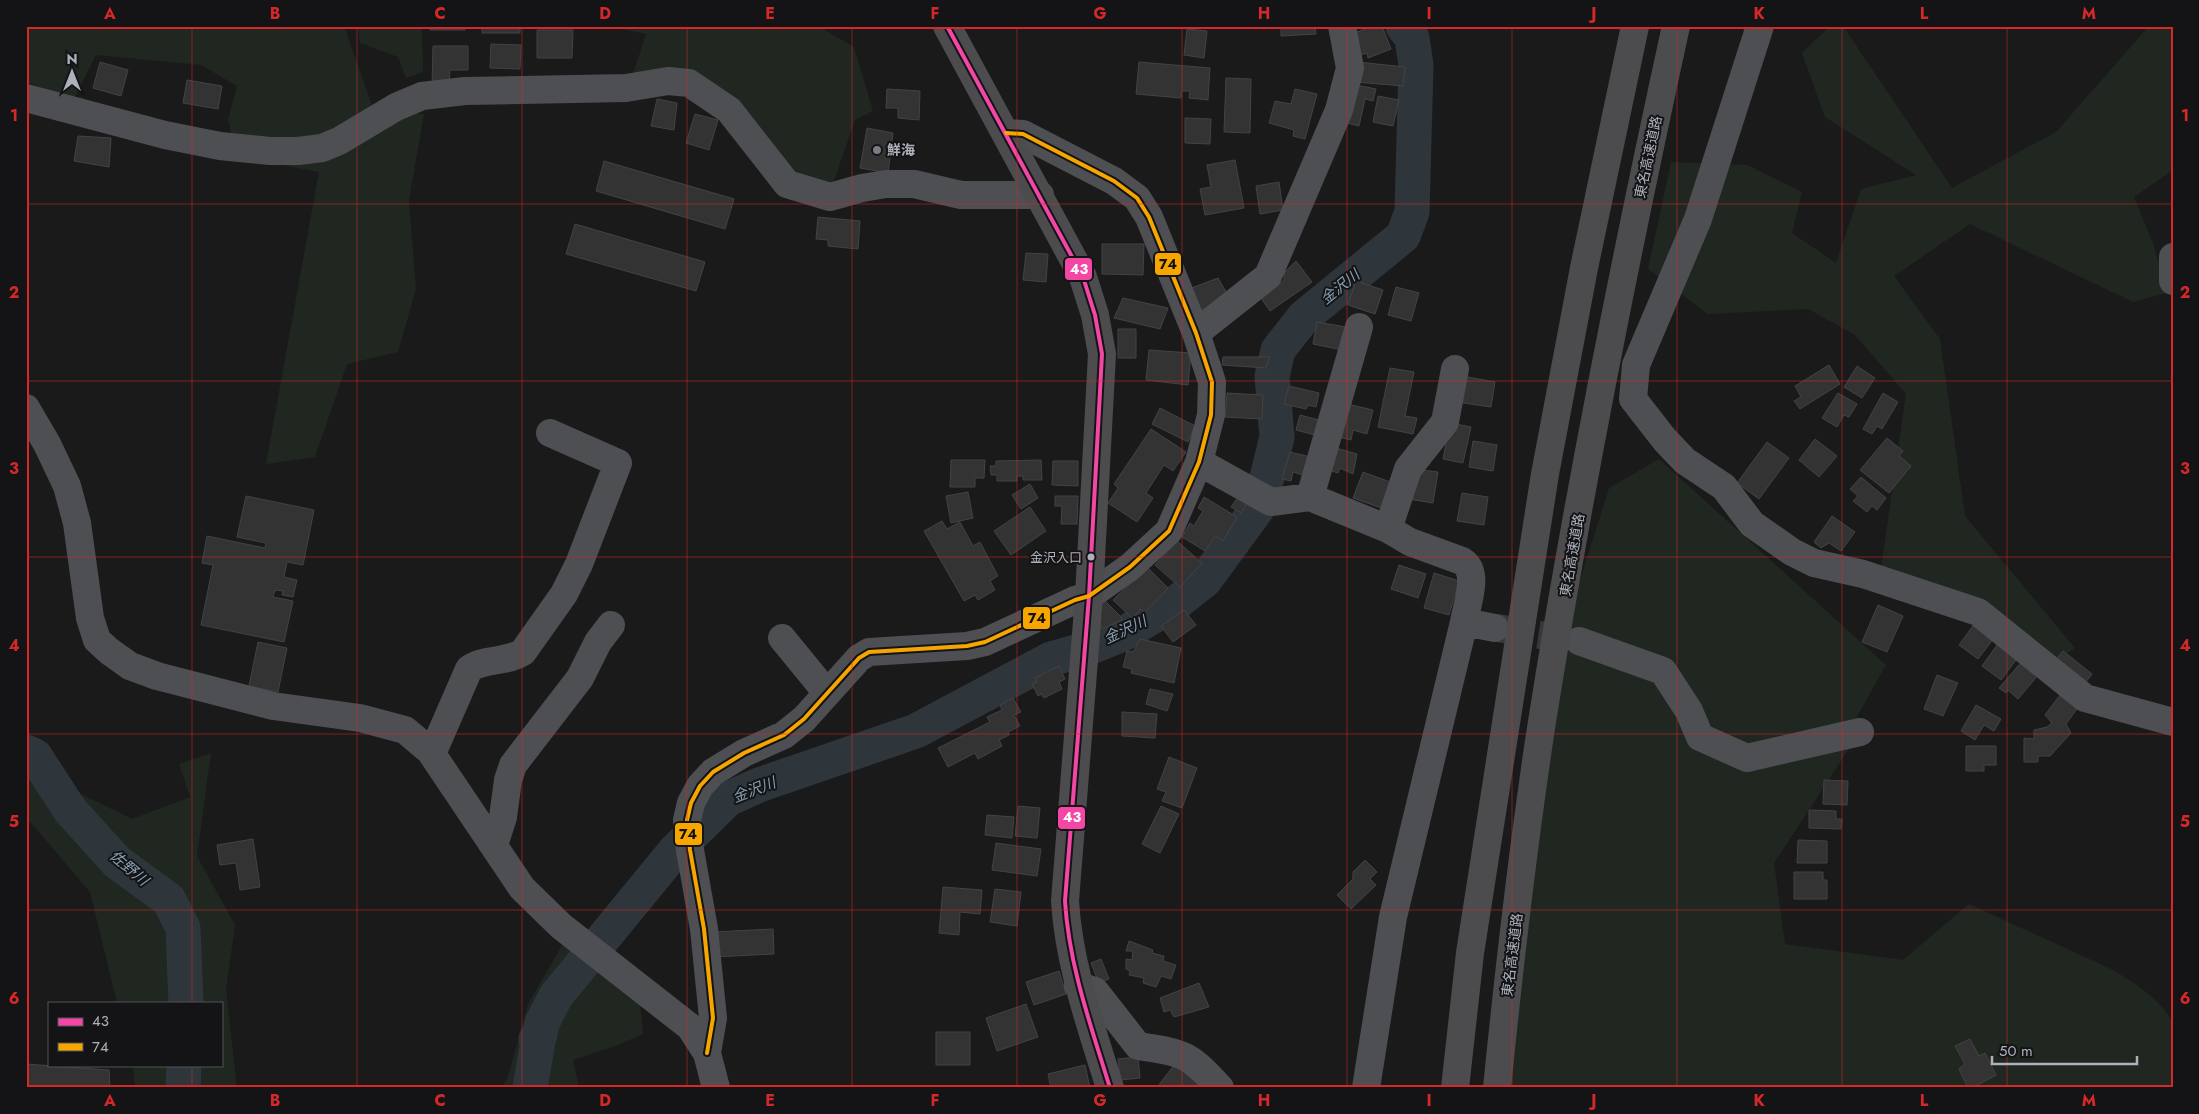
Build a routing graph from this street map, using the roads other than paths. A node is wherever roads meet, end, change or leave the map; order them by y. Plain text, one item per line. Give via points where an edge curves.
1 (948, 26) edge
2 (1342, 26) edge
3 (1635, 26) edge
4 (1676, 26) edge
5 (1760, 26) edge
6 (26, 98) edge
7 (1006, 133) junction
8 (1040, 195) junction
9 (2173, 257) edge
10 (2173, 282) edge
11 (1359, 327) dead end
12 (1196, 333) junction
13 (1455, 369) dead end
14 (26, 408) edge
15 (550, 432) dead end
16 (1199, 462) junction
17 (1310, 498) junction
18 (1388, 529) junction
19 (1089, 596) junction
20 (1464, 622) junction
21 (611, 625) dead end
22 (1494, 628) tunnel mouth
23 (782, 638) dead end
24 (1579, 641) tunnel mouth
25 (827, 694) junction
26 (2173, 722) edge
27 (1860, 732) dead end
28 (432, 754) junction
29 (494, 845) junction
30 (1078, 986) junction
31 (707, 1053) junction
32 (716, 1088) edge
33 (1110, 1088) edge
34 (1220, 1088) edge
35 (1366, 1088) edge
36 (1455, 1088) edge
37 (1497, 1088) edge

1 - 7 main road
2 - 12 street via 1350,68 1339,110 1268,276
3 - 36 main road via 1545,474 1470,953
4 - 37 main road, 東名高速道路 via 1598,407 1543,719
5 - 26 street via 1698,218 1636,365 1633,400 1685,461 1724,487 1752,524 1792,552 1814,563 1864,574 1978,612 2085,698
6 - 8 street via 211,144 298,151 322,148 339,141 396,107 422,96 465,91 626,88 668,81 688,83 729,110 787,184 830,197 886,184 914,184 961,195
7 - 8 main road
7 - 12 street via 1023,134 1114,181 1137,198 1149,217
8 - 19 main road via 1083,277 1095,315 1102,354
9 - 10 street
11 - 17 street
12 - 16 street via 1212,382 1211,415
13 - 18 street via 1446,422 1408,469
14 - 28 street via 67,486 77,523 90,618 97,640 108,651 130,666 156,676 273,706 385,723 405,730
15 - 28 street via 618,463 564,594 523,652 514,658 475,664 469,669
16 - 17 street via 1271,502
16 - 19 street via 1169,531 1130,567
17 - 18 street
18 - 20 street via 1410,542 1469,565 1472,573
19 - 25 street via 986,642 869,652 859,658
19 - 30 main road via 1065,901
20 - 22 street
20 - 35 street via 1394,918
21 - 29 street via 598,642 580,678 513,765
23 - 25 street
24 - 27 street via 1662,671 1689,710 1700,737 1747,758
25 - 31 street via 784,735 744,753 713,772 691,803 688,820 690,850 704,929 712,1018
28 - 29 street
29 - 31 street via 522,888 561,926 690,1027
30 - 33 main road
30 - 34 street via 1096,991 1138,1046 1179,1052 1197,1063
31 - 32 street

